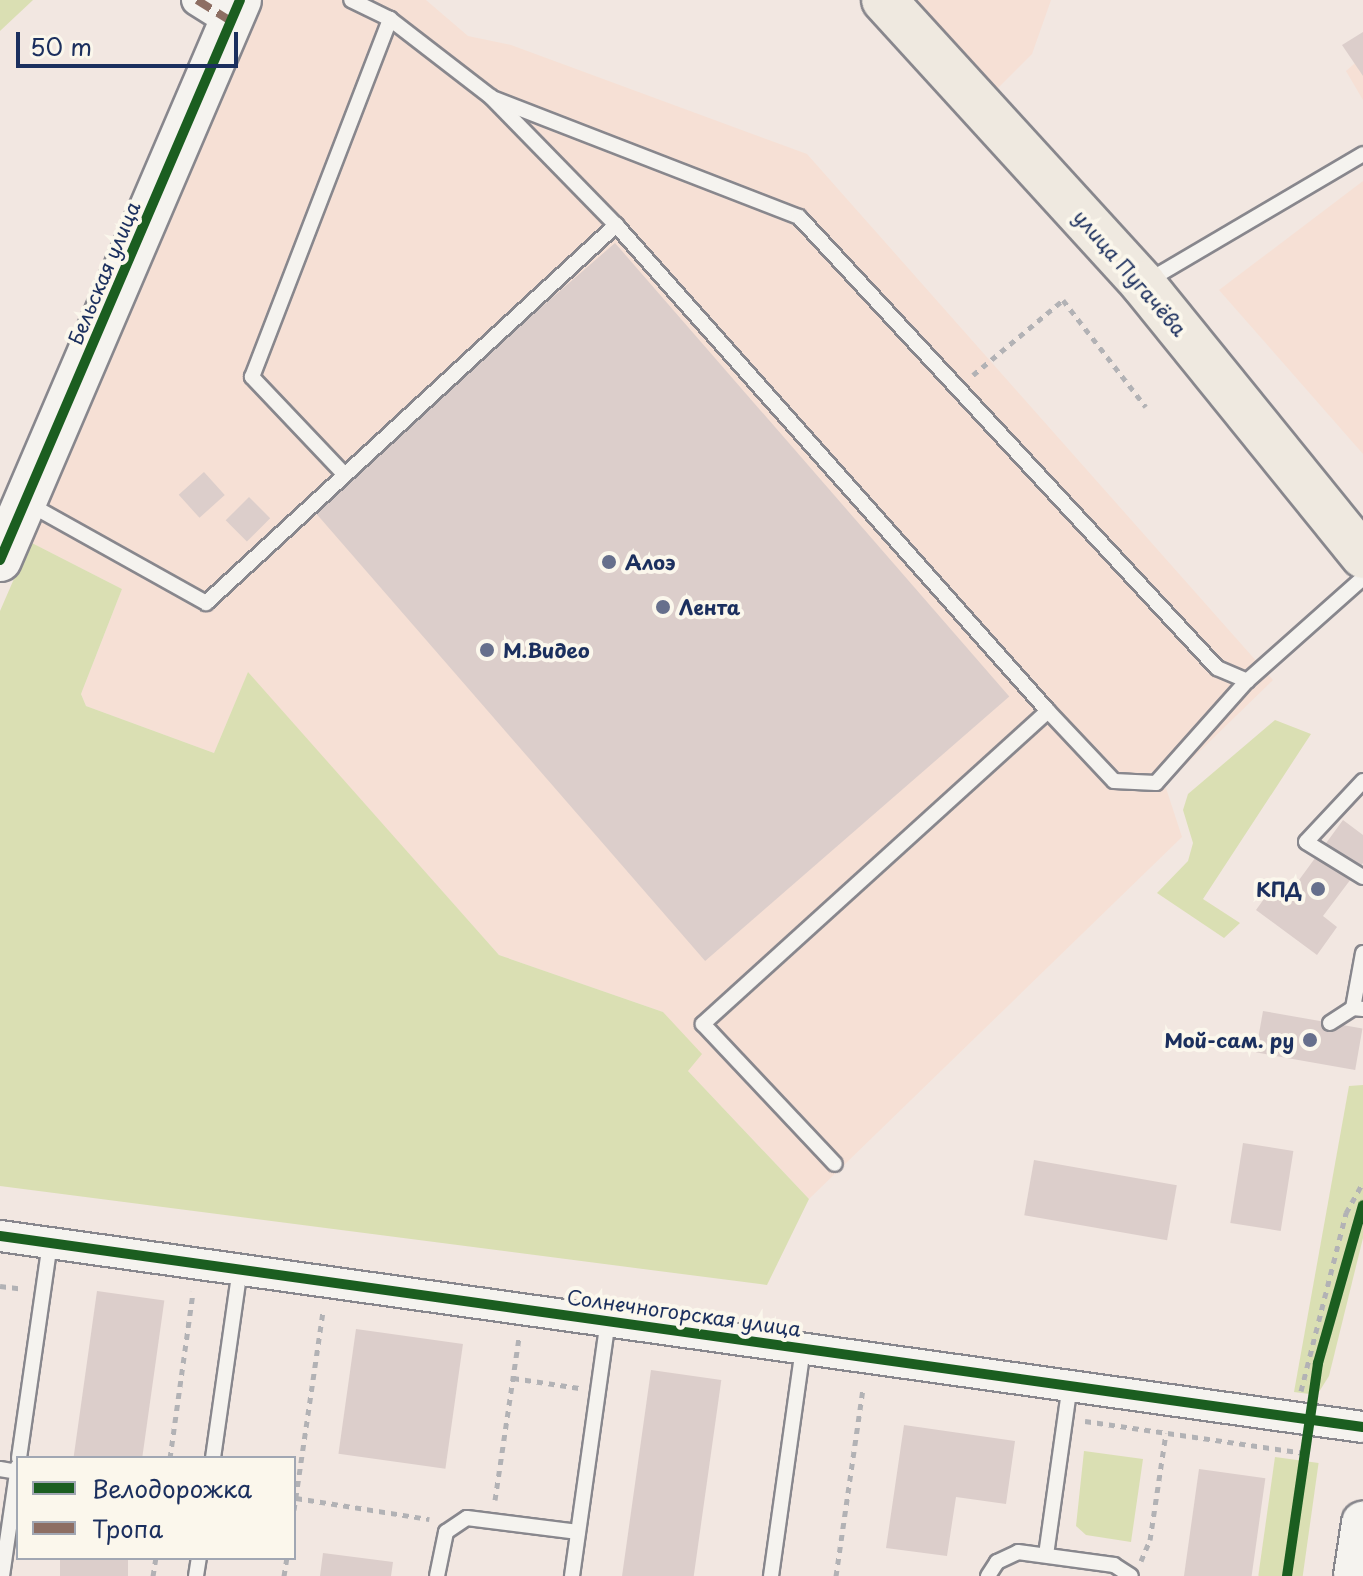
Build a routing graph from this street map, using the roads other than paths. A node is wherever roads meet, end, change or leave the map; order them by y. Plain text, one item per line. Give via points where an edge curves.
1 (351, 0) edge
2 (884, 0) edge
3 (222, 7) edge
4 (390, 19) junction
5 (491, 97) junction
6 (1363, 154) edge
7 (616, 225) junction
8 (1143, 284) junction
9 (344, 474) junction
10 (26, 502) junction
11 (1363, 556) edge
12 (0, 560) edge
13 (1363, 578) edge
14 (1247, 681) junction
15 (1048, 711) junction
16 (1363, 781) edge
17 (1363, 877) edge
18 (1363, 953) edge
19 (1358, 1008) edge
20 (1330, 1023) dead end
21 (835, 1164) dead end
22 (0, 1236) edge
23 (50, 1243) junction
24 (240, 1269) junction
25 (608, 1320) junction
26 (803, 1348) junction
27 (1070, 1385) junction
28 (1363, 1427) edge
29 (19, 1456) edge
30 (213, 1456) edge
31 (16, 1482) edge
32 (1363, 1523) edge
33 (578, 1532) junction
34 (1046, 1555) junction
35 (1134, 1572) edge
36 (2, 1576) edge
37 (437, 1576) edge
38 (572, 1576) edge
39 (771, 1576) edge
40 (988, 1576) edge
41 (1355, 1576) edge

1 - 4 lane
2 - 8 main road, улица Пугачёва
3 - 10 street, Бельская улица
4 - 5 lane
4 - 9 lane via 252,377
5 - 7 lane
5 - 14 lane via 799,217 1217,668
6 - 8 lane
7 - 9 lane
7 - 15 lane
8 - 11 main road, улица Пугачёва
9 - 10 lane via 206,603
10 - 12 street, Бельская улица
13 - 14 lane
14 - 15 lane via 1156,783 1114,781
15 - 21 lane via 703,1024
16 - 17 lane via 1306,842
18 - 19 lane
19 - 20 lane
22 - 23 street, Солнечногорская улица
23 - 24 street, Солнечногорская улица
23 - 29 lane
24 - 25 street, Солнечногорская улица
24 - 30 lane
25 - 26 street, Солнечногорская улица
25 - 33 lane
26 - 27 street, Солнечногорская улица
26 - 39 lane
27 - 28 street, Солнечногорская улица
27 - 34 lane
31 - 36 lane
32 - 41 street
33 - 37 lane via 467,1518 452,1526 442,1541
33 - 38 lane
34 - 35 lane
34 - 40 lane via 1018,1552 997,1562

